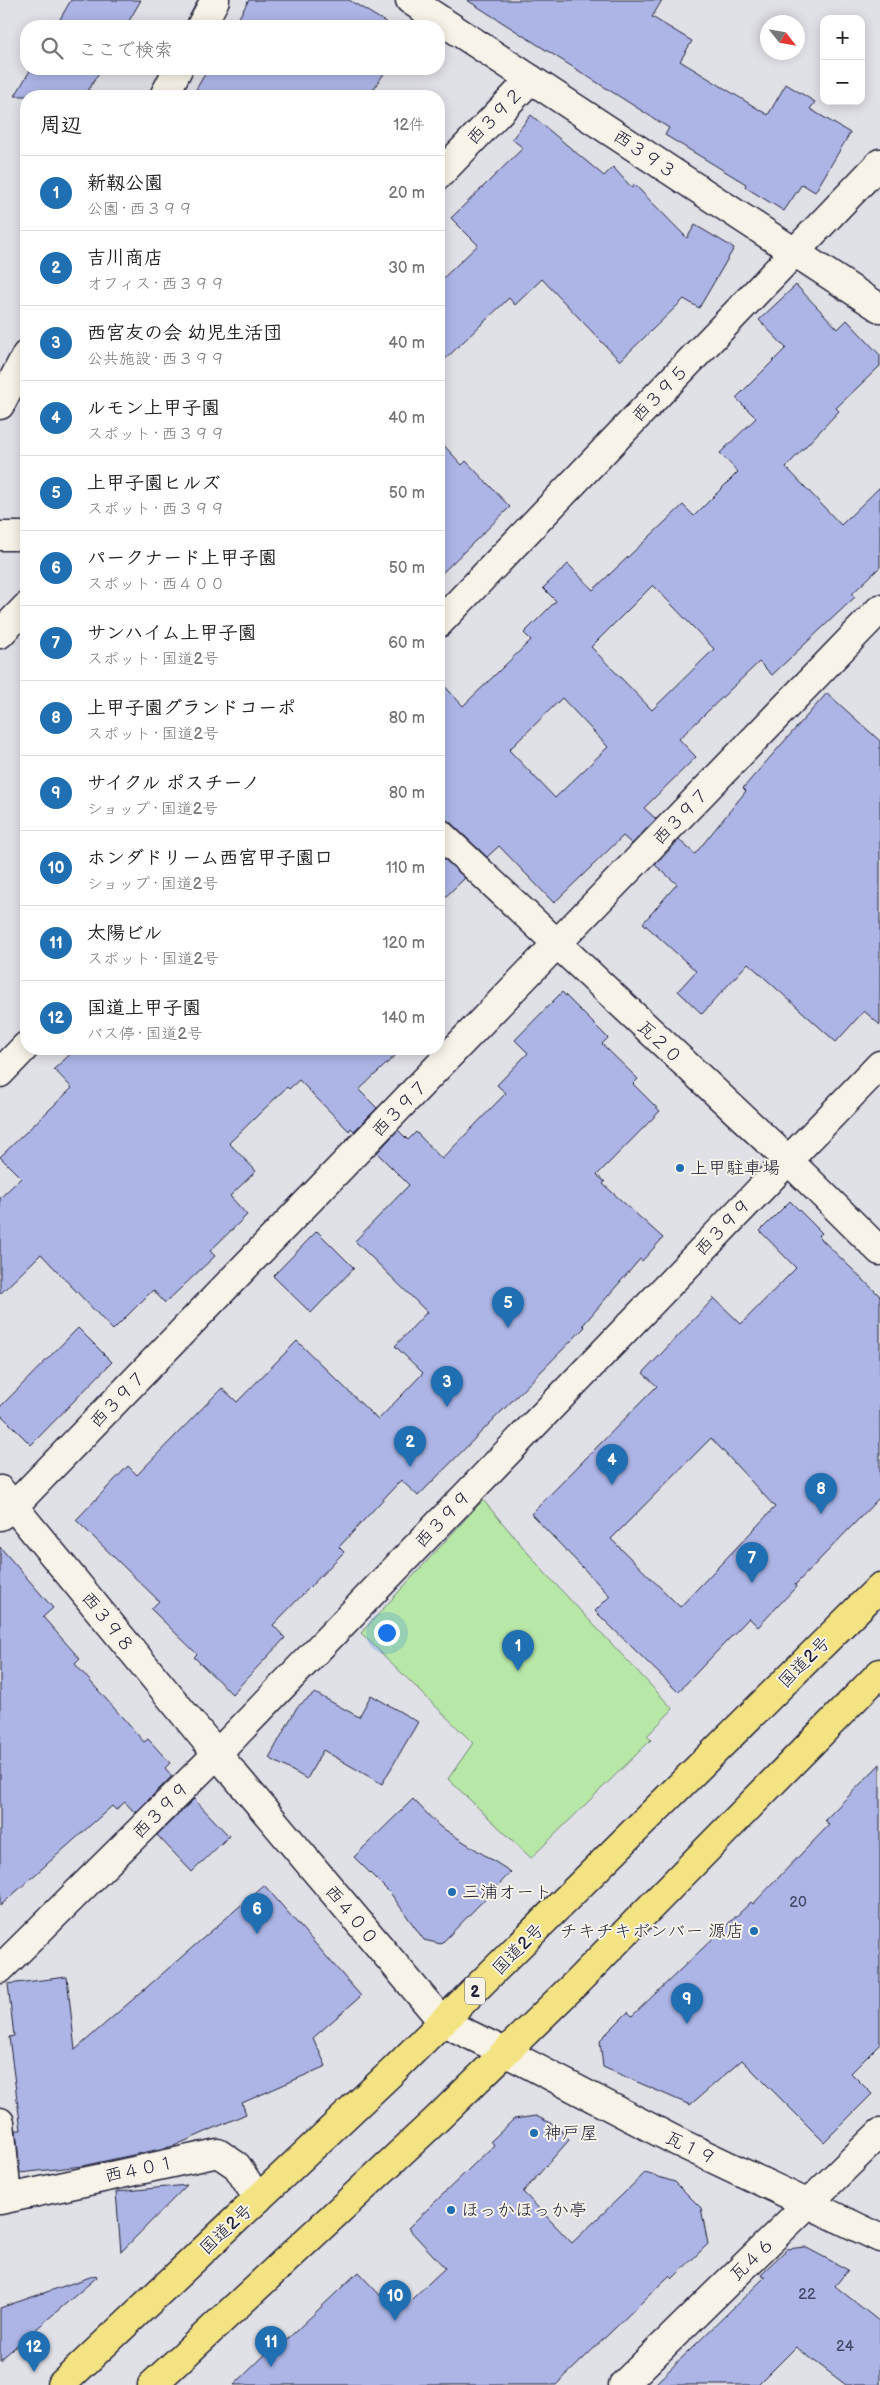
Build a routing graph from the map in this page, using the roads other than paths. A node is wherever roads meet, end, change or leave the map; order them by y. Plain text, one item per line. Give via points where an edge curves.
1 (215, 0) edge
2 (410, 0) edge
3 (204, 20) edge
4 (441, 20) edge
5 (445, 23) edge
6 (175, 75) edge
7 (531, 78) junction
8 (167, 90) edge
9 (880, 163) edge
10 (445, 168) edge
11 (794, 253) junction
12 (880, 308) edge
13 (20, 367) edge
14 (0, 405) edge
15 (0, 536) edge
16 (20, 536) edge
17 (880, 609) edge
18 (20, 613) edge
19 (445, 617) edge
20 (0, 634) edge
21 (445, 839) edge
22 (558, 946) junction
23 (20, 1052) edge
24 (880, 1065) edge
25 (0, 1073) edge
26 (788, 1160) junction
27 (880, 1252) edge
28 (4, 1504) edge
29 (880, 1587) edge
30 (880, 1673) edge
31 (217, 1754) junction
32 (0, 1969) edge
33 (443, 2022) junction
34 (505, 2052) junction
35 (0, 2122) edge
36 (880, 2133) edge
37 (4, 2199) edge
38 (258, 2199) junction
39 (809, 2204) junction
40 (880, 2238) edge
41 (61, 2385) edge
42 (152, 2385) edge
43 (624, 2385) edge

1 - 3 street
2 - 4 street, 西３９３
5 - 7 street, 西３９３
6 - 8 street
7 - 10 street, 西３９２
7 - 11 street, 西３９３
9 - 11 street, 西３９５
11 - 12 street, 西３９３
11 - 19 street, 西３９５
13 - 14 street
15 - 16 street
17 - 22 street, 西３９７
18 - 20 street
21 - 22 street, 瓦２０
22 - 26 street, 瓦２０
22 - 28 street, 西３９７
23 - 25 street
24 - 26 street, 西３９９
26 - 27 street, 瓦２０
26 - 31 street, 西３９９
28 - 31 street, 西３９８
29 - 33 highway, 国道2号 / 2
30 - 34 highway
31 - 32 street, 西３９９
31 - 33 street, 西４００
33 - 34 street, 西４００
33 - 38 highway, 国道2号 / 2
34 - 39 street, 瓦１９ via 678,2142
34 - 42 highway
35 - 37 street
36 - 39 street, 瓦４６
37 - 38 street, 西４０１ via 218,2153 237,2166
38 - 41 highway, 国道2号 / 2
39 - 40 street, 瓦１９
39 - 43 street, 瓦４６

